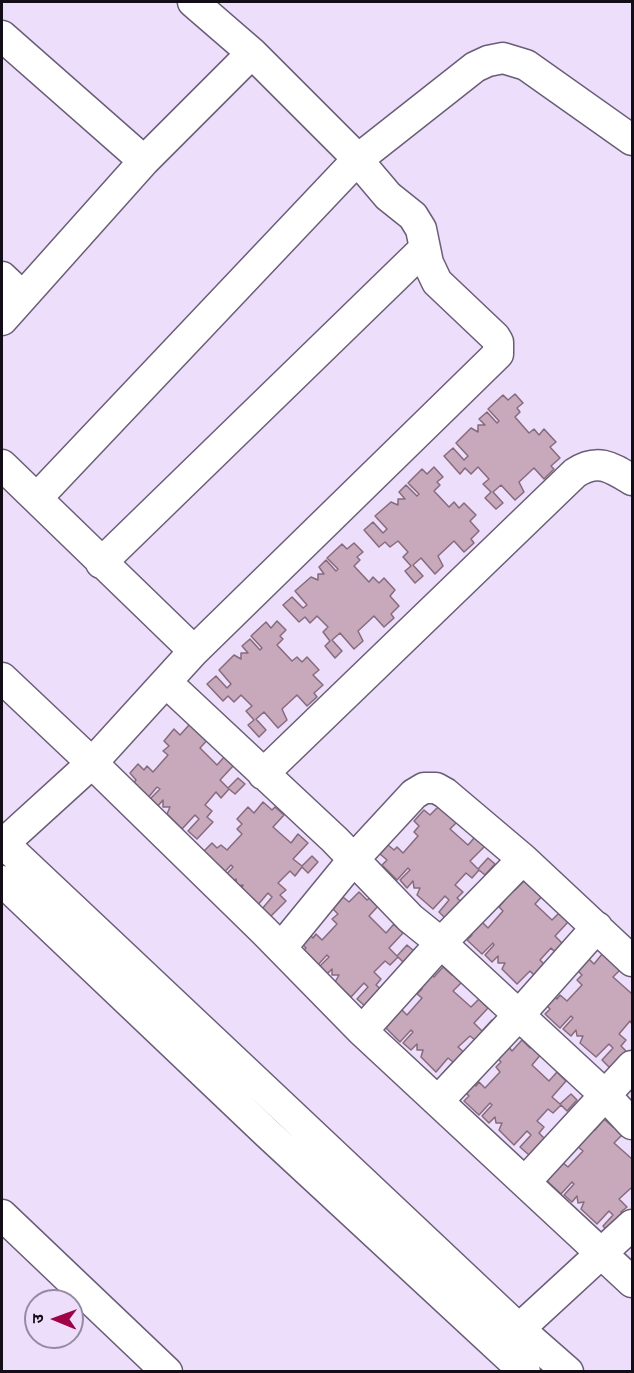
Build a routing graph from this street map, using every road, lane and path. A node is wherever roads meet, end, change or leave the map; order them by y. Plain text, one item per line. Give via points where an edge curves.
1 (193, 2) edge
2 (2, 36) edge
3 (252, 53) junction
4 (633, 140) edge
5 (357, 160) junction
6 (144, 161) junction
7 (424, 249) junction
8 (12, 287) edge
9 (2, 320) edge
10 (2, 465) edge
11 (633, 480) edge
12 (37, 498) junction
13 (101, 563) junction
14 (194, 651) junction
15 (2, 678) edge
16 (167, 682) junction
17 (92, 763) junction
18 (263, 774) junction
19 (2, 843) edge
20 (523, 859) junction
21 (353, 860) junction
22 (2, 881) edge
23 (597, 927) junction
24 (441, 943) junction
25 (281, 948) junction
26 (633, 960) edge
27 (518, 1016) junction
28 (362, 1031) junction
29 (633, 1066) edge
30 (271, 1094) junction
31 (605, 1095) junction
32 (438, 1101) junction
33 (250, 1118) junction
34 (633, 1124) edge
35 (525, 1182) junction
36 (2, 1215) edge
37 (633, 1225) edge
38 (601, 1253) junction
39 (633, 1282) edge
40 (483, 1313) junction
41 (519, 1329) junction
42 (167, 1371) edge
43 (525, 1371) edge
44 (568, 1371) edge

1 - 3 street
2 - 6 street
3 - 5 street
3 - 6 street
4 - 5 street via 526,65 503,58 475,67
5 - 7 street via 388,196 417,221
5 - 12 street
6 - 8 street
7 - 13 street
7 - 14 street via 437,282 495,337 498,354
8 - 9 street
10 - 12 street
11 - 18 street via 601,464 575,473
12 - 13 street
13 - 14 street
14 - 16 street
15 - 17 street
16 - 17 street
16 - 18 street
17 - 19 street
17 - 25 street
18 - 21 street
19 - 30 street
20 - 21 street via 445,793 424,788
20 - 23 street
20 - 24 street
21 - 24 street via 410,918
21 - 25 street
22 - 33 street
23 - 26 street
23 - 27 street
24 - 27 street
24 - 28 street
25 - 28 street
27 - 31 street
27 - 32 street
28 - 32 street
29 - 31 street
30 - 33 street
30 - 40 street
31 - 34 street
31 - 35 street
32 - 35 street
33 - 40 street
35 - 38 street
36 - 42 street
37 - 38 street
38 - 39 street
38 - 41 street
40 - 41 street
40 - 43 street
41 - 44 street

